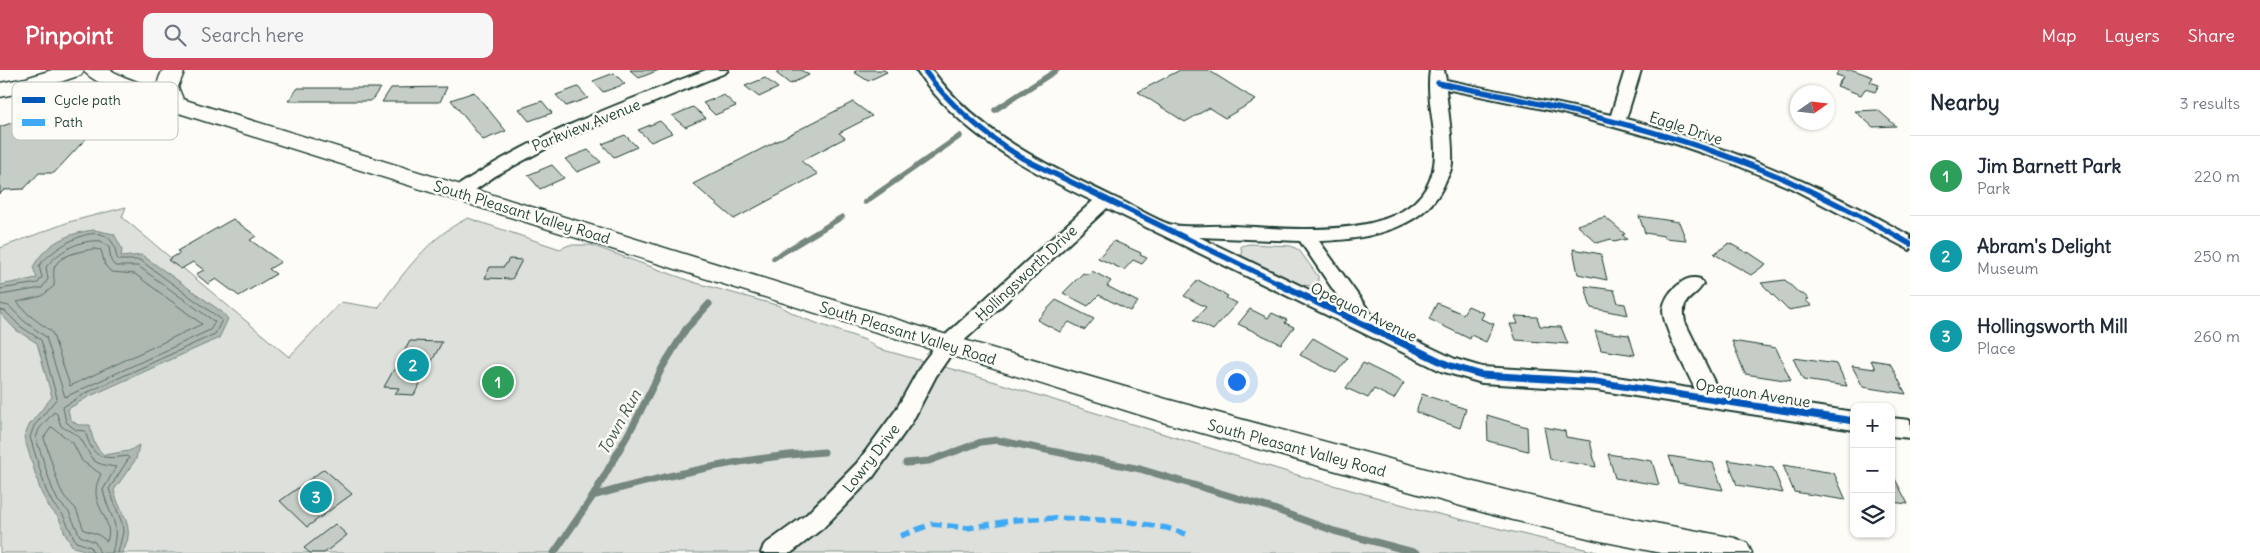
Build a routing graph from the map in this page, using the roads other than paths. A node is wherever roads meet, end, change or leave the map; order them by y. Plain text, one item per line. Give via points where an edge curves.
1 (62, 70) edge
2 (73, 70) edge
3 (94, 70) edge
4 (174, 70) edge
5 (720, 70) edge
6 (924, 70) edge
7 (1633, 70) edge
8 (1437, 76) edge
9 (0, 81) edge
10 (37, 82) edge
11 (116, 82) edge
12 (168, 82) edge
13 (178, 105) edge
14 (1618, 121) junction
15 (459, 193) junction
16 (1105, 200) junction
17 (1169, 230) junction
18 (1307, 237) junction
19 (1910, 244) edge
20 (1693, 284) dead end
21 (1371, 330) junction
22 (948, 346) junction
23 (1711, 399) junction
24 (1850, 420) edge
25 (1895, 428) edge
26 (1910, 430) edge
27 (773, 553) edge
28 (1735, 553) edge

1 - 9 main road
2 - 10 main road
3 - 11 main road, South Pleasant Valley Road
4 - 12 main road
5 - 15 street, Parkview Avenue via 530,147
6 - 16 street, Opequon Avenue via 936,88 986,136 1038,168
7 - 14 street
8 - 14 street, Eagle Drive
8 - 18 street via 1444,164 1436,188 1425,203 1394,222 1325,237
13 - 15 main road, South Pleasant Valley Road
14 - 19 street, Eagle Drive via 1748,163 1848,208
15 - 22 main road, South Pleasant Valley Road
16 - 17 street, Opequon Avenue
16 - 22 street, Hollingsworth Drive
17 - 18 street
17 - 21 street, Opequon Avenue
18 - 21 street
20 - 23 street via 1680,292 1672,311
21 - 23 street, Opequon Avenue via 1448,365 1482,375 1596,382
22 - 27 street, Lowry Drive via 928,371 904,416 865,470 815,521
22 - 28 main road, South Pleasant Valley Road via 1166,411 1493,501 1596,526
23 - 24 street, Opequon Avenue
25 - 26 street

